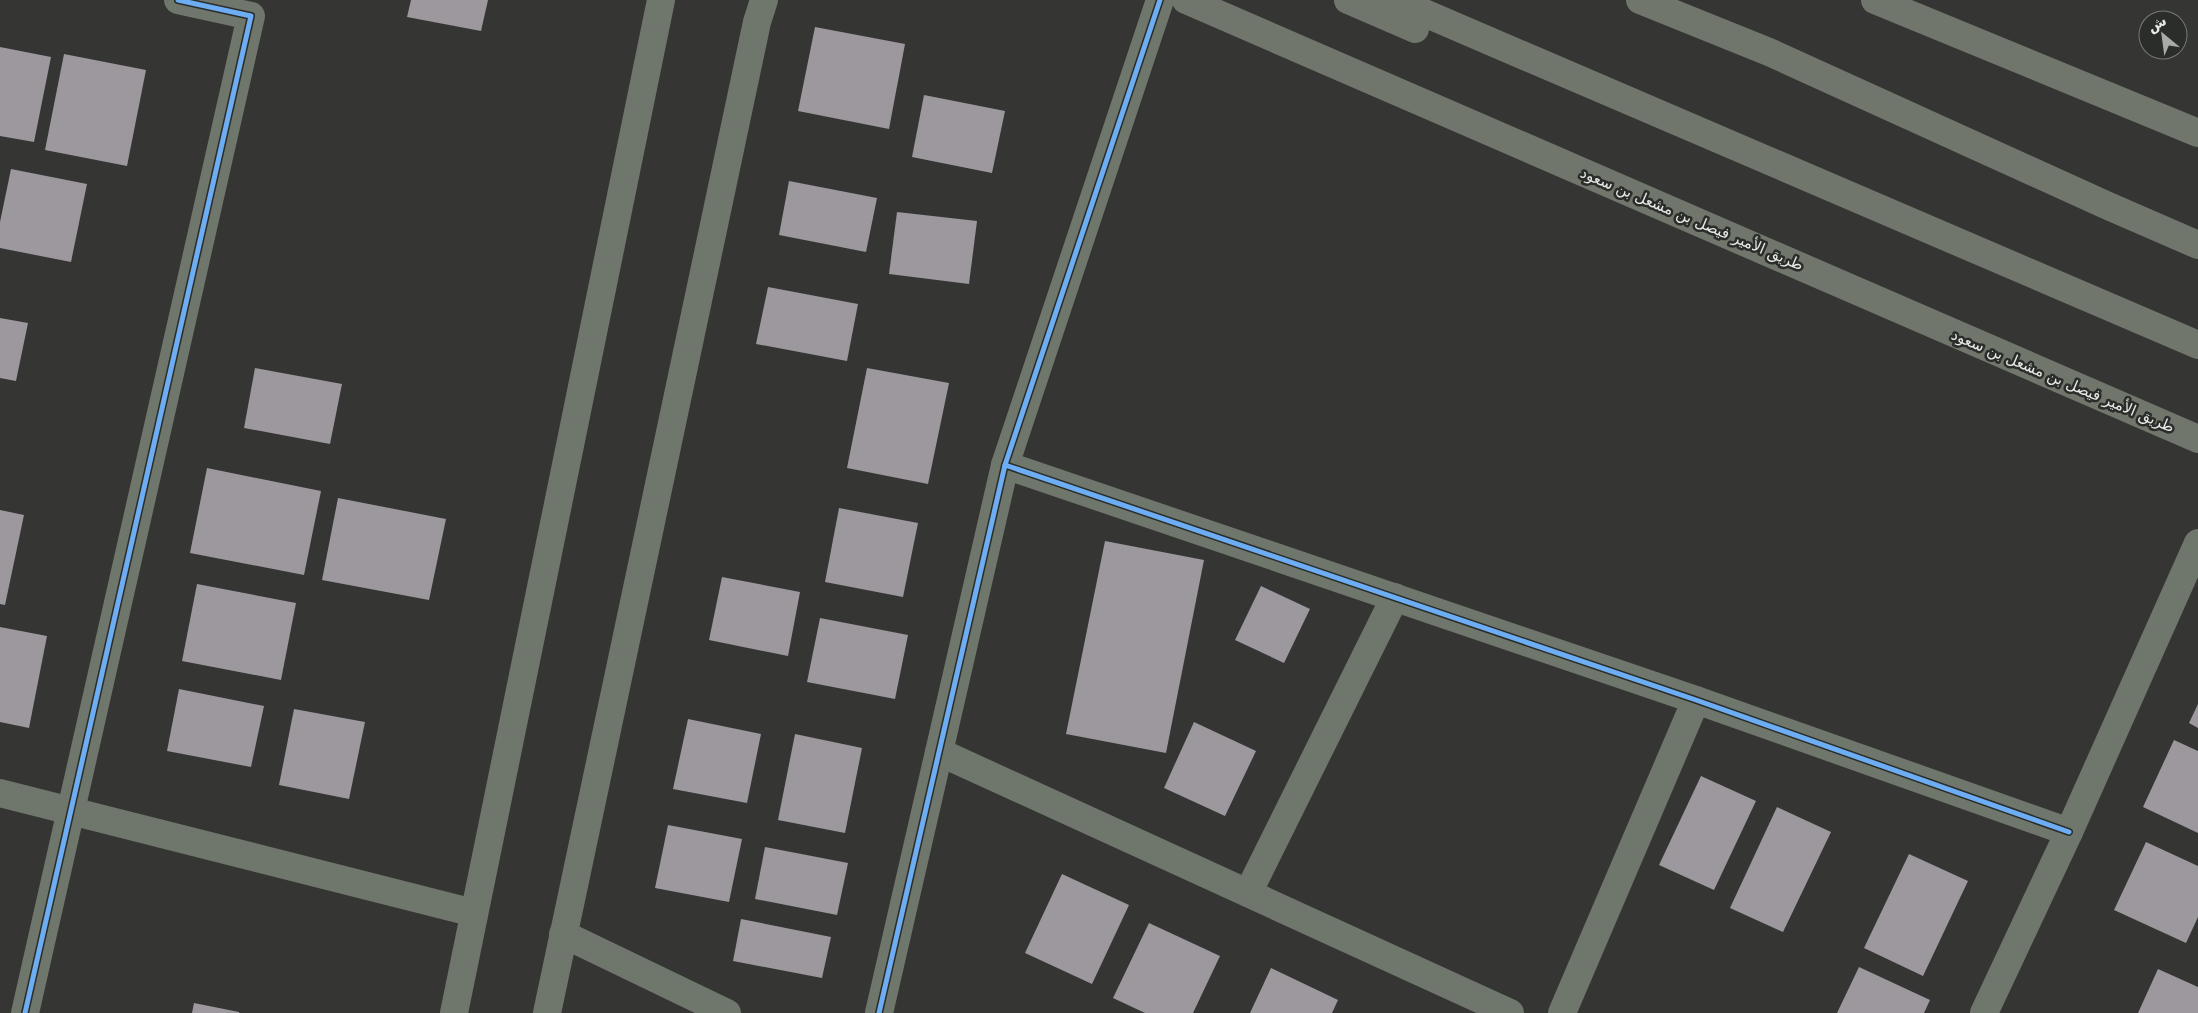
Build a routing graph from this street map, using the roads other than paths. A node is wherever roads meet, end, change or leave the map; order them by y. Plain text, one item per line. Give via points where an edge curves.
1 (178, 0) edge
2 (660, 0) edge
3 (764, 0) edge
4 (1160, 0) edge
5 (1186, 0) edge
6 (1348, 0) edge
7 (1394, 0) edge
8 (1640, 0) edge
9 (1675, 0) edge
10 (1875, 0) edge
11 (1769, 52) junction
12 (1575, 77) junction
13 (2198, 133) edge
14 (2106, 205) junction
15 (2198, 232) edge
16 (2198, 245) edge
17 (2198, 345) edge
18 (2198, 439) edge
19 (1005, 465) junction
20 (2198, 543) edge
21 (1395, 597) junction
22 (1696, 700) junction
23 (939, 752) junction
24 (0, 793) edge
25 (72, 811) junction
26 (2069, 832) junction
27 (1248, 893) junction
28 (474, 913) junction
29 (563, 934) junction
30 (26, 1013) edge
31 (454, 1013) edge
32 (547, 1013) edge
33 (727, 1013) edge
34 (879, 1013) edge
35 (1510, 1013) edge
36 (1562, 1013) edge
37 (1984, 1013) edge

1 - 25 street via 251,16
2 - 28 street
3 - 29 street
4 - 19 street
5 - 18 main road, طريق الأمير فيصل بن مشعل بن سعود
6 - 12 main road via 1471,53
7 - 12 main road
8 - 11 main road
9 - 11 main road
10 - 13 main road
11 - 14 main road
12 - 17 main road
14 - 15 main road
14 - 16 main road
19 - 21 street
19 - 23 street
20 - 26 street
21 - 22 street
21 - 27 street
22 - 26 street
22 - 36 street
23 - 27 street
23 - 34 street
24 - 25 street
25 - 28 street
25 - 30 street
26 - 37 street
27 - 35 street
28 - 31 street
29 - 32 street
29 - 33 street

